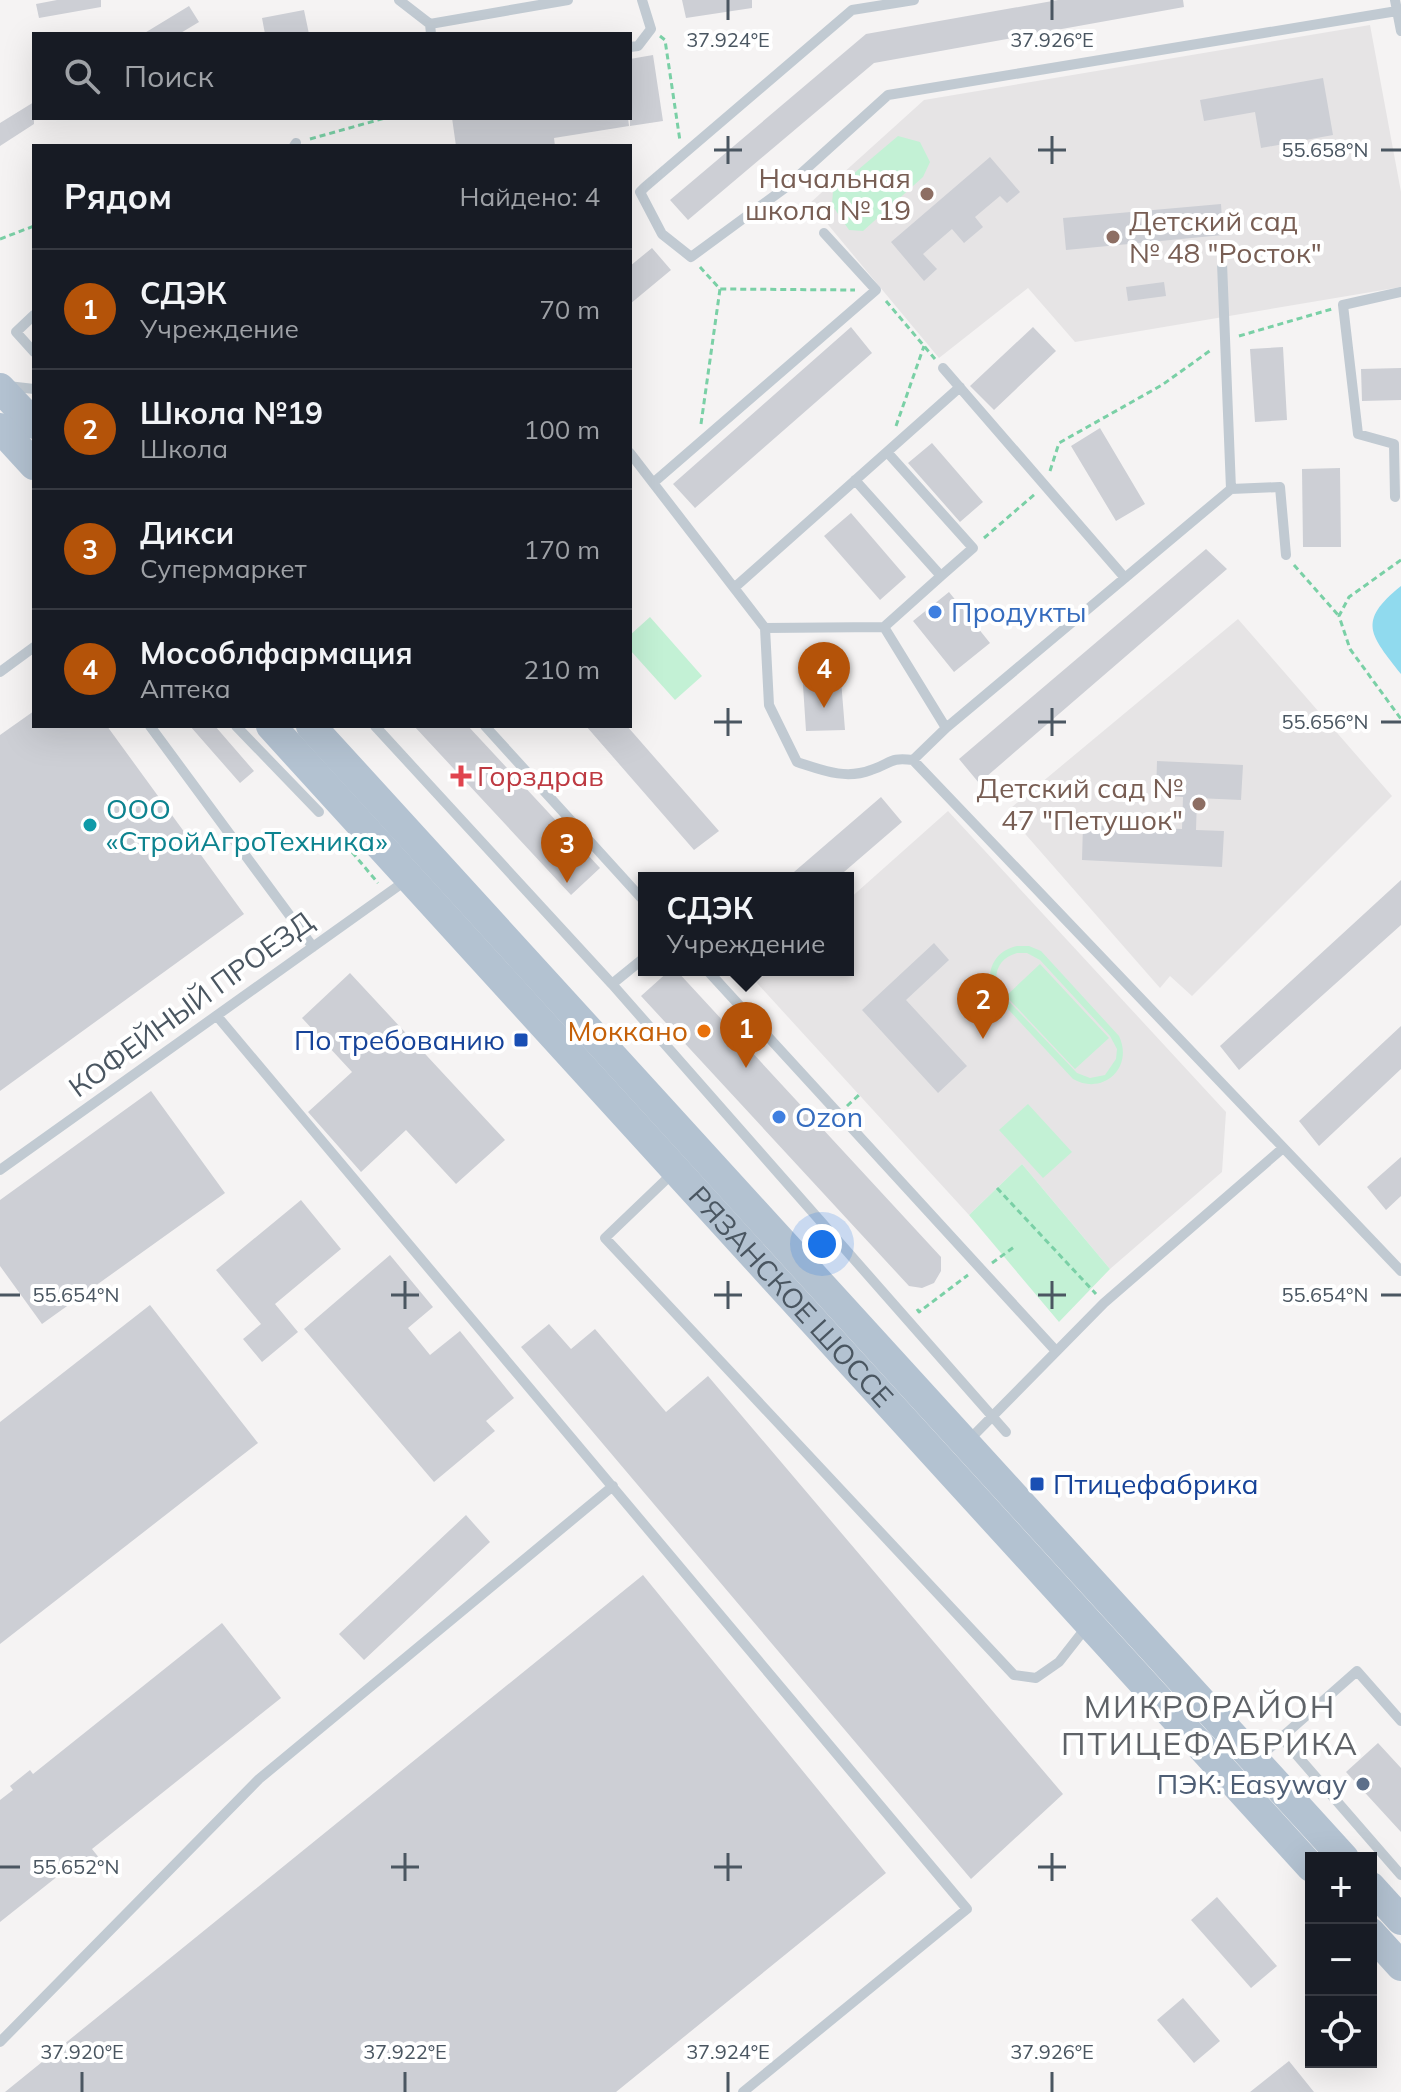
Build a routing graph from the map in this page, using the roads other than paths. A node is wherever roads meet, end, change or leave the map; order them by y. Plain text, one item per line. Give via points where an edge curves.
1 (399, 0) edge
2 (568, 0) edge
3 (642, 0) edge
4 (914, 0) edge
5 (1396, 5) edge
6 (430, 29) edge
7 (1401, 31) edge
8 (632, 47) edge
9 (824, 233) dead end
10 (1222, 263) dead end
11 (1401, 292) edge
12 (32, 317) edge
13 (32, 350) edge
14 (943, 368) road end
15 (0, 386) edge
16 (960, 387) junction
17 (32, 389) edge
18 (32, 422) edge
19 (0, 428) edge
20 (887, 452) junction
21 (632, 456) edge
22 (32, 463) edge
23 (855, 480) junction
24 (653, 483) junction
25 (1231, 489) junction
26 (1395, 497) dead end
27 (1286, 555) road end
28 (941, 576) junction
29 (1125, 578) junction
30 (734, 588) junction
31 (884, 627) junction
32 (765, 628) junction
33 (32, 648) edge
34 (0, 672) edge
35 (151, 728) edge
36 (238, 728) edge
37 (273, 728) edge
38 (313, 728) edge
39 (377, 728) edge
40 (487, 728) edge
41 (946, 728) junction
42 (913, 760) junction
43 (319, 812) dead end
44 (409, 877) junction
45 (638, 894) edge
46 (313, 947) junction
47 (638, 963) edge
48 (712, 976) edge
49 (612, 984) junction
50 (217, 1016) junction
51 (1283, 1148) junction
52 (0, 1170) edge
53 (676, 1170) junction
54 (1401, 1271) edge
55 (1056, 1351) junction
56 (993, 1416) junction
57 (1006, 1432) dead end
58 (967, 1443) junction
59 (613, 1486) junction
60 (1089, 1623) junction
61 (1401, 1721) edge
62 (1281, 1737) junction
63 (1255, 1760) junction
64 (1339, 1852) edge
65 (1305, 1860) edge
66 (1401, 1875) edge
67 (1377, 1894) edge
68 (1401, 1920) edge
69 (1377, 1940) edge
70 (1401, 1966) edge
71 (0, 2042) edge
72 (743, 2092) edge

1 - 6 lane
2 - 6 lane
3 - 8 lane via 651,29
4 - 5 lane via 852,10 640,192 662,234 691,257 785,188 888,95
5 - 7 lane
9 - 24 lane via 876,290
10 - 25 lane
11 - 26 lane via 1343,305 1358,434 1394,444
12 - 13 lane via 16,332
14 - 16 lane
15 - 17 lane
15 - 18 main road
16 - 20 lane
16 - 29 lane
19 - 22 main road
20 - 23 lane
20 - 28 lane via 973,548
21 - 24 lane
23 - 28 lane
23 - 30 lane
24 - 30 lane
25 - 27 lane via 1280,487
25 - 29 lane
28 - 31 lane
29 - 41 lane
30 - 32 lane
31 - 32 lane
31 - 41 lane
32 - 42 lane via 769,705 797,762 839,776 870,771 895,758
33 - 34 lane
35 - 46 lane
36 - 43 lane
37 - 44 main road, РЯЗАНСКОЕ ШОССЕ
38 - 58 main road, РЯЗАНСКОЕ ШОССЕ
39 - 49 lane
40 - 45 lane
41 - 42 lane
42 - 51 lane
44 - 46 lane, КОФЕЙНЫЙ ПРОЕЗД
44 - 53 main road, РЯЗАНСКОЕ ШОССЕ
46 - 50 lane, КОФЕЙНЫЙ ПРОЕЗД
47 - 49 lane
48 - 55 lane
49 - 56 lane
50 - 52 lane, КОФЕЙНЫЙ ПРОЕЗД
50 - 59 lane
51 - 54 lane
51 - 55 lane
53 - 60 main road, РЯЗАНСКОЕ ШОССЕ
53 - 60 lane via 605,1238 1014,1675 1036,1678 1059,1662
55 - 56 lane
56 - 57 lane
56 - 58 lane
58 - 63 main road, РЯЗАНСКОЕ ШОССЕ
59 - 71 lane via 259,1779
59 - 72 lane via 967,1909
60 - 65 main road, РЯЗАНСКОЕ ШОССЕ
61 - 62 lane via 1357,1671
62 - 63 lane
62 - 66 lane
63 - 64 main road, РЯЗАНСКОЕ ШОССЕ
67 - 68 main road
69 - 70 main road

